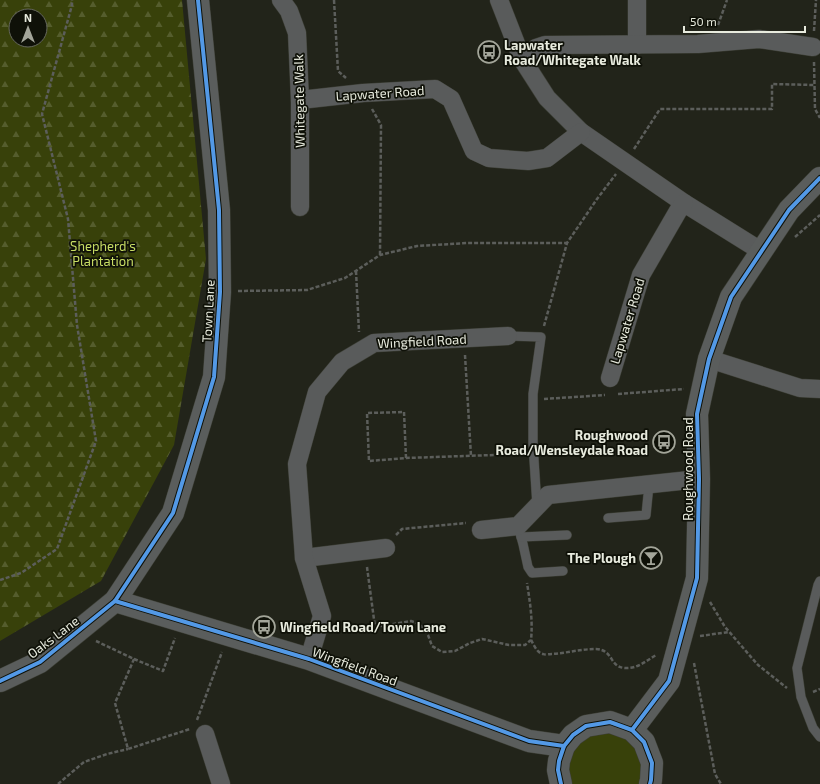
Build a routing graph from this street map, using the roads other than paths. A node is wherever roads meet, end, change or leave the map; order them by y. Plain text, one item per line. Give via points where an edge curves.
1 (198, 0) edge
2 (281, 0) edge
3 (499, 0) edge
4 (637, 0) edge
5 (637, 45) junction
6 (814, 47) dead end
7 (522, 59) junction
8 (300, 100) junction
9 (582, 132) junction
10 (820, 178) edge
11 (684, 203) junction
12 (300, 207) dead end
13 (761, 251) junction
14 (508, 336) joint
15 (709, 359) junction
16 (610, 378) dead end
17 (820, 389) edge
18 (699, 479) junction
19 (649, 484) junction
20 (537, 506) junction
21 (608, 518) dead end
22 (481, 530) road end
23 (520, 531) junction
24 (567, 535) dead end
25 (386, 548) road end
26 (304, 558) junction
27 (563, 572) dead end
28 (820, 581) edge
29 (115, 601) junction
30 (309, 659) junction
31 (0, 681) edge
32 (632, 730) junction
33 (199, 731) road end
34 (820, 737) edge
35 (564, 746) junction
36 (221, 784) edge
37 (561, 784) edge
38 (650, 784) edge

1 - 29 street, Town Lane via 219,210 220,292 214,377 173,513
2 - 8 street, Whitegate Walk via 289,11 297,33
3 - 7 street
4 - 5 street
5 - 6 street via 759,39
5 - 7 street via 545,45 536,48
7 - 9 street via 547,98
8 - 9 street, Lapwater Road via 435,89 451,99 474,151 489,158 528,161 547,158
8 - 12 street, Whitegate Walk
9 - 11 street
10 - 13 street, Roughwood Road via 789,210
11 - 13 street
11 - 16 street, Lapwater Road via 641,276
13 - 15 street, Roughwood Road via 731,298
14 - 20 lane via 541,337 533,394 533,454
14 - 26 street, Wingfield Road via 374,343 342,362 317,392 297,464
15 - 17 street via 800,388
15 - 18 street, Roughwood Road via 697,414
18 - 19 street
18 - 32 street, Roughwood Road via 697,578 669,681
19 - 20 street via 548,495
19 - 21 lane via 646,515
20 - 23 street
22 - 23 street
23 - 24 lane
23 - 27 lane via 528,567 532,573
25 - 26 street
26 - 30 street, Wingfield Road via 322,616
28 - 34 lane via 797,668 801,697 813,728
29 - 30 street, Wingfield Road
29 - 31 street, Oaks Lane via 40,662
30 - 35 street, Wingfield Road via 529,741
32 - 35 street via 610,722 586,726 572,735
32 - 38 street via 644,742 652,763
33 - 36 street
35 - 37 street via 558,770

